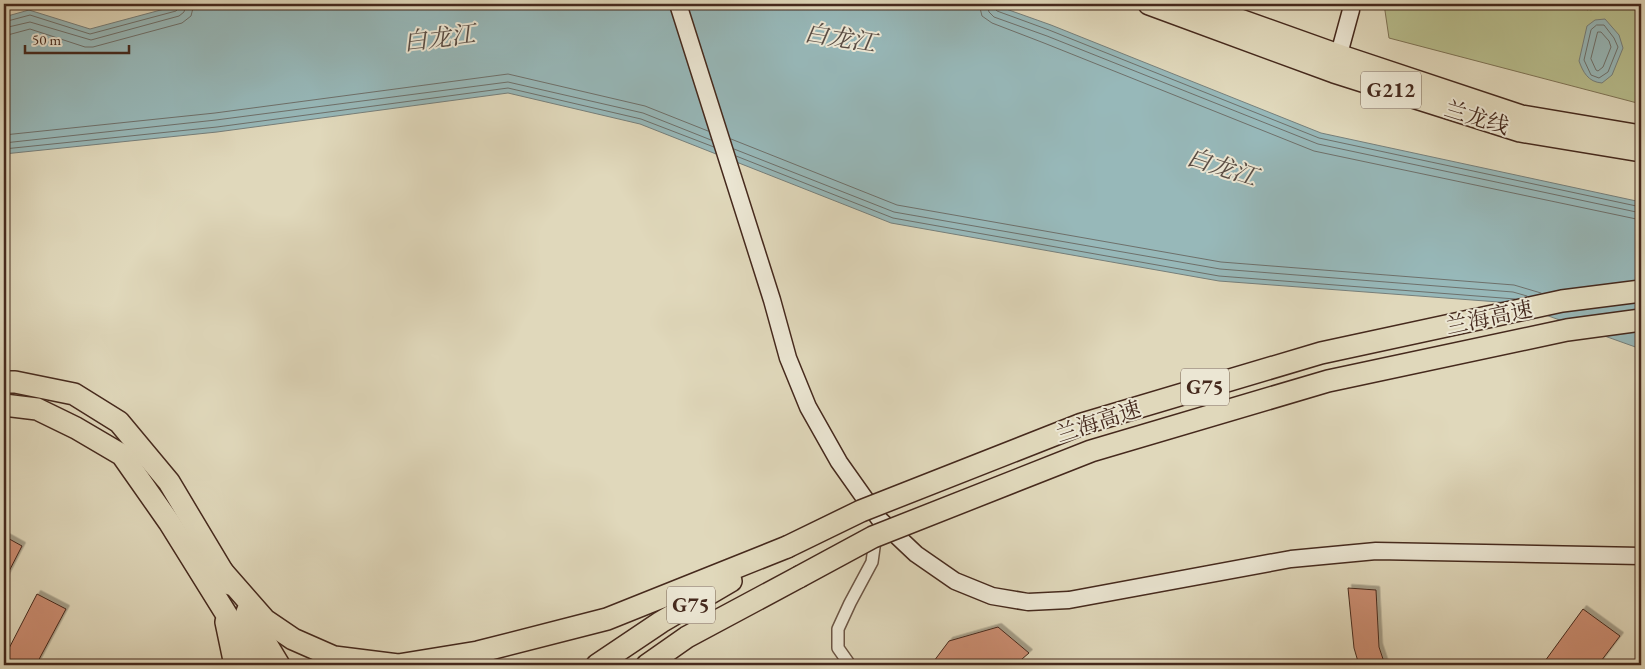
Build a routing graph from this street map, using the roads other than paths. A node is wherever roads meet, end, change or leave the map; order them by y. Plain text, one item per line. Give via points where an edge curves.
1 (678, 4) edge
2 (1148, 4) edge
3 (1195, 4) edge
4 (1350, 4) edge
5 (1336, 64) junction
6 (1641, 136) edge
7 (1641, 151) edge
8 (1641, 291) edge
9 (1641, 320) edge
10 (4, 382) edge
11 (4, 405) edge
12 (880, 520) junction
13 (787, 547) junction
14 (1641, 556) edge
15 (222, 571) junction
16 (222, 607) junction
17 (235, 665) edge
18 (258, 665) edge
19 (280, 665) edge
20 (597, 665) edge
21 (647, 665) edge
22 (850, 665) edge

1 - 12 street via 788,358 808,407 838,462
2 - 5 highway, 兰龙线 / G212
3 - 5 highway, 兰龙线 / G212
4 - 5 street
5 - 6 highway, 兰龙线 / G212 via 1521,116
5 - 7 highway, 兰龙线 / G212 via 1520,131
8 - 13 highway, 兰海高速 / G75, bridge via 1562,301 1321,353 1082,424 861,511
9 - 21 highway, 兰海高速 / G75, bridge via 1567,330 1328,381 1091,451 873,537 687,637
10 - 15 highway via 74,394 119,422 169,482
11 - 16 highway via 37,409 122,455
12 - 14 street via 916,554 955,581 992,596 1028,602 1069,600 1291,558 1376,551
12 - 22 street via 872,562 838,629 838,648
13 - 15 highway via 607,619 478,652 398,665 334,656 293,639 265,620
13 - 20 highway, 兰海高速 / G75 via 661,622
15 - 19 highway
16 - 17 highway
16 - 18 highway

